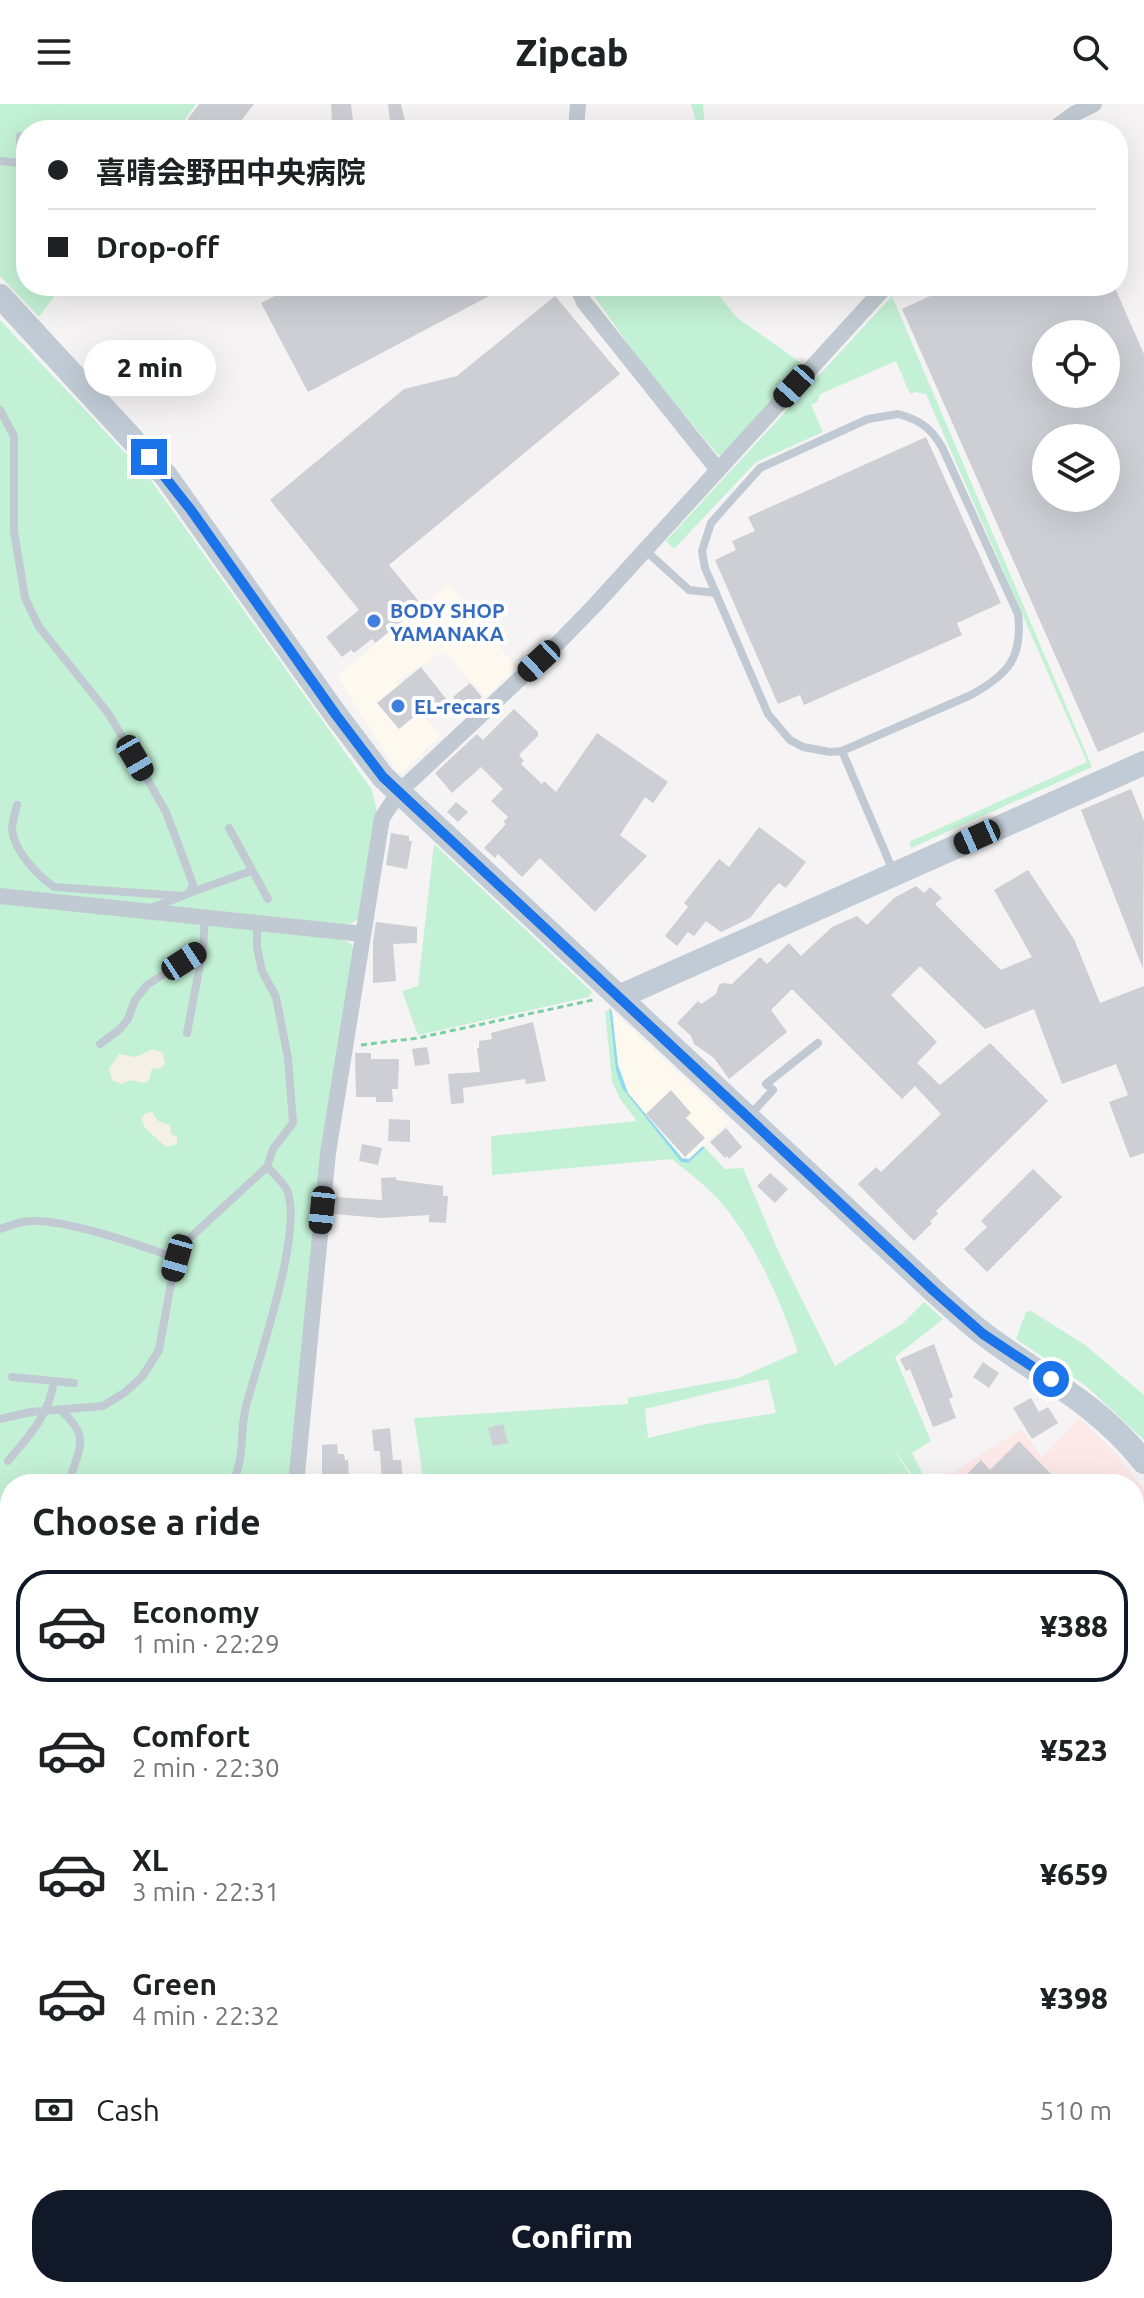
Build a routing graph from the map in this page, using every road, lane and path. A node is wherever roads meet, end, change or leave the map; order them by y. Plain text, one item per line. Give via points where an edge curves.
1 (1094, 104) edge
2 (1066, 120) edge
3 (0, 296) edge
4 (581, 296) edge
5 (877, 296) edge
6 (0, 410) edge
7 (718, 470) junction
8 (645, 550) junction
9 (716, 593) junction
10 (842, 751) junction
11 (1144, 763) edge
12 (399, 792) junction
13 (17, 805) dead end
14 (229, 828) dead end
15 (251, 871) junction
16 (895, 874) junction
17 (186, 895) junction
18 (0, 896) edge
19 (268, 899) dead end
20 (143, 911) junction
21 (205, 918) junction
22 (257, 922) junction
23 (363, 934) junction
24 (203, 949) junction
25 (621, 996) junction
26 (187, 1033) dead end
27 (818, 1043) dead end
28 (100, 1044) dead end
29 (345, 1046) junction
30 (748, 1116) junction
31 (267, 1167) junction
32 (0, 1229) edge
33 (177, 1258) junction
34 (12, 1377) dead end
35 (54, 1381) junction
36 (74, 1383) dead end
37 (60, 1410) junction
38 (47, 1411) junction
39 (0, 1419) edge
40 (8, 1461) dead end
41 (1144, 1462) edge
42 (71, 1474) edge
43 (236, 1474) edge
44 (297, 1474) edge

1 - 2 street
3 - 12 street via 166,476 336,715
4 - 7 street
5 - 7 street
6 - 17 lane via 14,436 14,531 25,598 39,627 108,713 166,812 193,884
7 - 8 street
8 - 9 lane via 689,590
8 - 12 street via 561,640
9 - 10 lane via 777,726 803,747
9 - 10 lane via 702,551 706,535 717,512 760,468 880,415 918,420 933,431 1018,614 1016,653 992,683
10 - 16 lane
11 - 16 street
12 - 23 street via 382,818
12 - 25 street
13 - 17 lane via 12,829 16,844 54,887
14 - 15 lane
15 - 17 lane
15 - 19 lane
16 - 25 street
17 - 20 lane
18 - 20 street
20 - 21 street
21 - 22 street
21 - 24 lane
22 - 23 street
22 - 31 lane via 262,971 276,997 288,1058 293,1123
23 - 29 street
24 - 26 lane
24 - 28 lane via 147,985 128,1019
25 - 29 path via 418,1038
25 - 30 street
27 - 30 lane via 766,1084 773,1090
29 - 44 street via 328,1153
30 - 41 street via 964,1318 1075,1395
31 - 33 lane via 181,1246
31 - 43 lane via 287,1192 288,1254 245,1411
32 - 33 lane via 27,1221 50,1222
33 - 37 lane via 159,1350 142,1377 103,1406
34 - 35 lane
35 - 36 lane
35 - 38 lane
37 - 38 lane
37 - 42 lane via 80,1432
38 - 39 lane
38 - 40 lane

